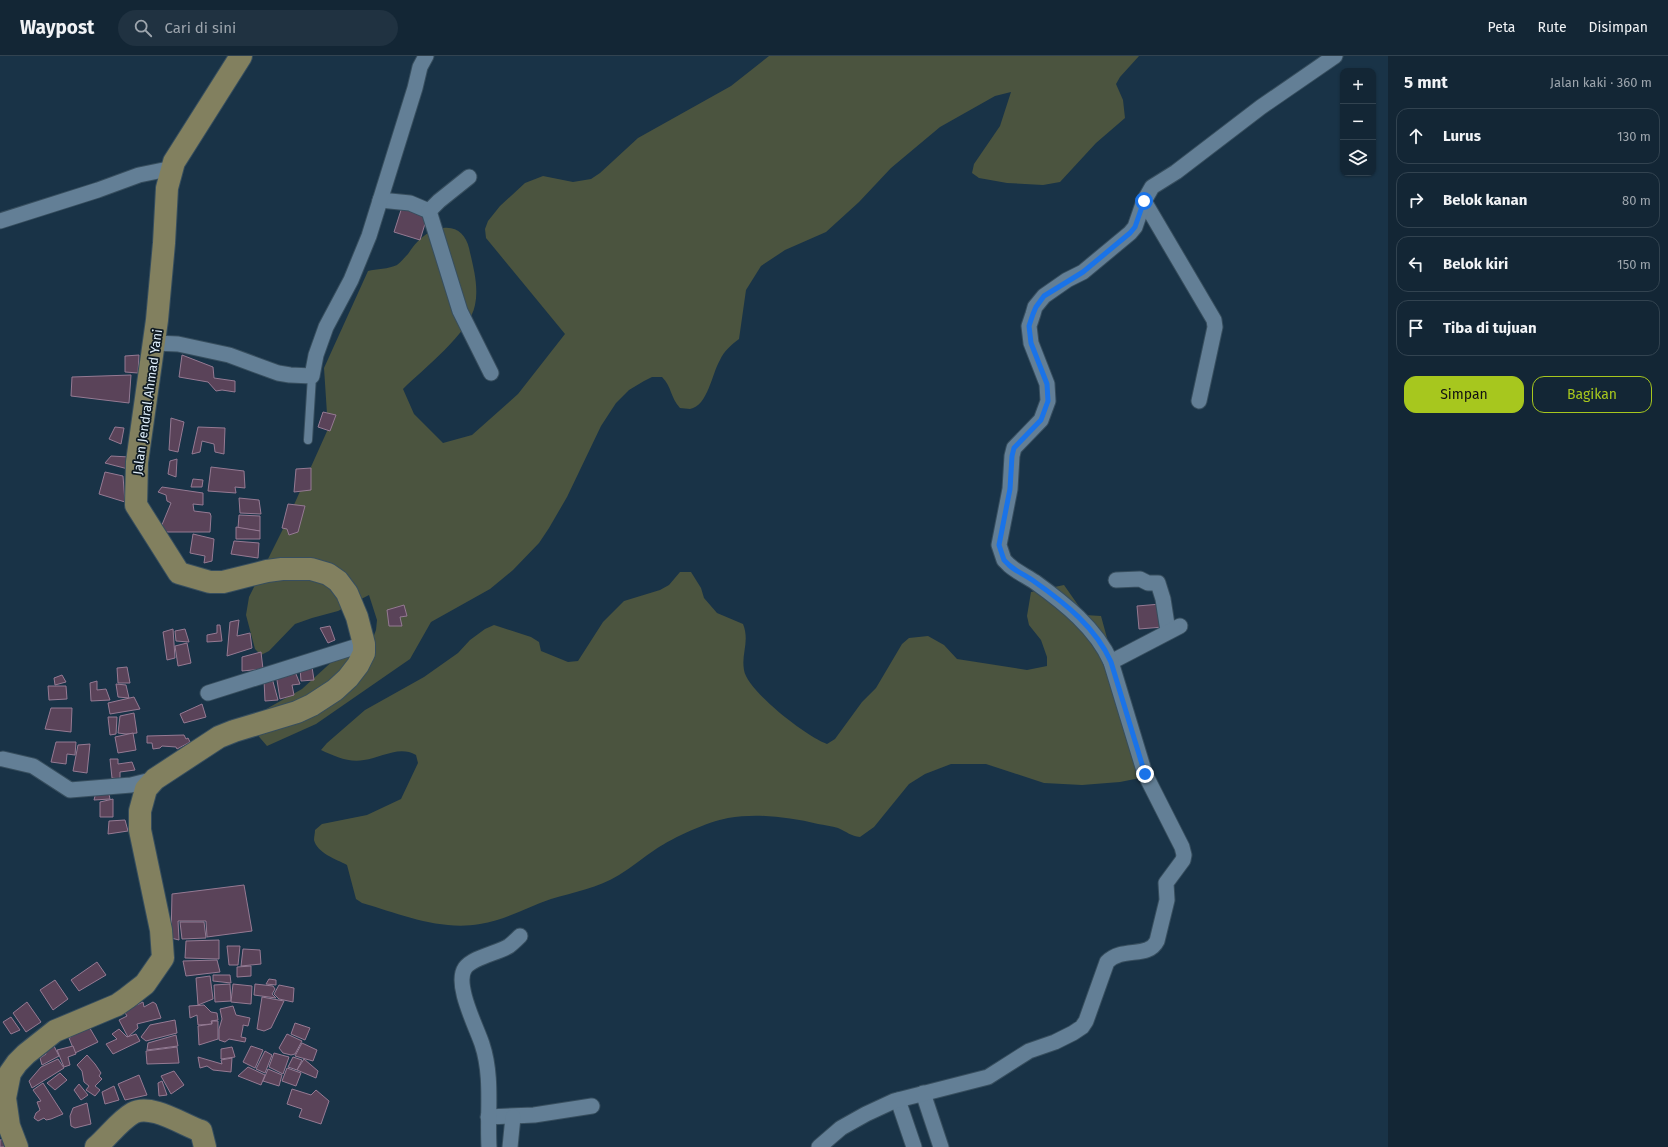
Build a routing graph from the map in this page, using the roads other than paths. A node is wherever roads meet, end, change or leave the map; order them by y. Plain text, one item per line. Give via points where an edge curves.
1 (241, 56) edge
2 (426, 56) edge
3 (1336, 56) edge
4 (172, 168) junction
5 (469, 177) dead end
6 (380, 200) junction
7 (1144, 201) junction
8 (429, 211) junction
9 (0, 220) edge
10 (155, 343) junction
11 (491, 373) dead end
12 (312, 376) junction
13 (1199, 401) dead end
14 (308, 440) dead end
15 (1116, 580) dead end
16 (364, 644) junction
17 (1111, 662) junction
18 (208, 693) dead end
19 (3, 759) dead end
20 (155, 779) junction
21 (520, 936) dead end
22 (5, 1074) edge
23 (923, 1093) junction
24 (898, 1100) junction
25 (592, 1106) dead end
26 (488, 1117) junction
27 (513, 1117) junction
28 (17, 1147) edge
29 (96, 1147) edge
30 (205, 1147) edge
31 (489, 1147) edge
32 (510, 1147) edge
33 (819, 1147) edge
34 (914, 1147) edge
35 (941, 1147) edge

1 - 4 main road, Jalan Jendral Ahmad Yani
2 - 6 street via 420,67
3 - 7 street via 1152,187
4 - 9 street via 139,175
4 - 10 main road, Jalan Jendral Ahmad Yani via 167,188
5 - 8 street
6 - 8 street via 410,203
6 - 12 street via 351,280 326,327
7 - 13 street via 1214,320 1215,328
7 - 17 street via 1135,227 1122,241 1083,272 1044,296 1036,307 1029,326 1031,343 1047,384 1048,401 1041,420 1014,448 1010,467 1009,496 999,545 1004,560 1009,565 1055,596 1095,635 1104,646
8 - 11 street via 460,311
10 - 12 street via 178,344 229,356 278,373
10 - 16 main road, Jalan Jendral Ahmad Yani via 137,462 136,506 179,573 210,582 223,582 282,569 311,569 328,574 338,581 347,593
12 - 14 lane
15 - 17 street via 1158,583 1174,628
16 - 18 street
16 - 20 main road, Jalan Jendral Ahmad Yani via 364,653 348,678 312,705 219,737
17 - 23 street via 1145,774 1184,855 1181,864 1166,883 1167,900 1157,941 1150,950 1120,954 1107,962 1086,1020 1082,1027 1073,1033 1029,1051 988,1078
19 - 20 street via 33,766 70,790 131,785
20 - 22 main road, Jalan Jendral Ahmad Yani via 146,789 140,810 140,830 157,911 163,958 145,984 117,1005 56,1032 26,1054
21 - 26 street via 509,946 466,967 461,984 488,1067
22 - 28 main road, Jalan Jendral Ahmad Yani via 9,1126
23 - 24 street
23 - 35 street
24 - 33 street via 854,1119
24 - 34 street
25 - 27 street
26 - 27 street
26 - 31 street
27 - 32 street
29 - 30 main road via 134,1112 144,1111 153,1111 201,1131

